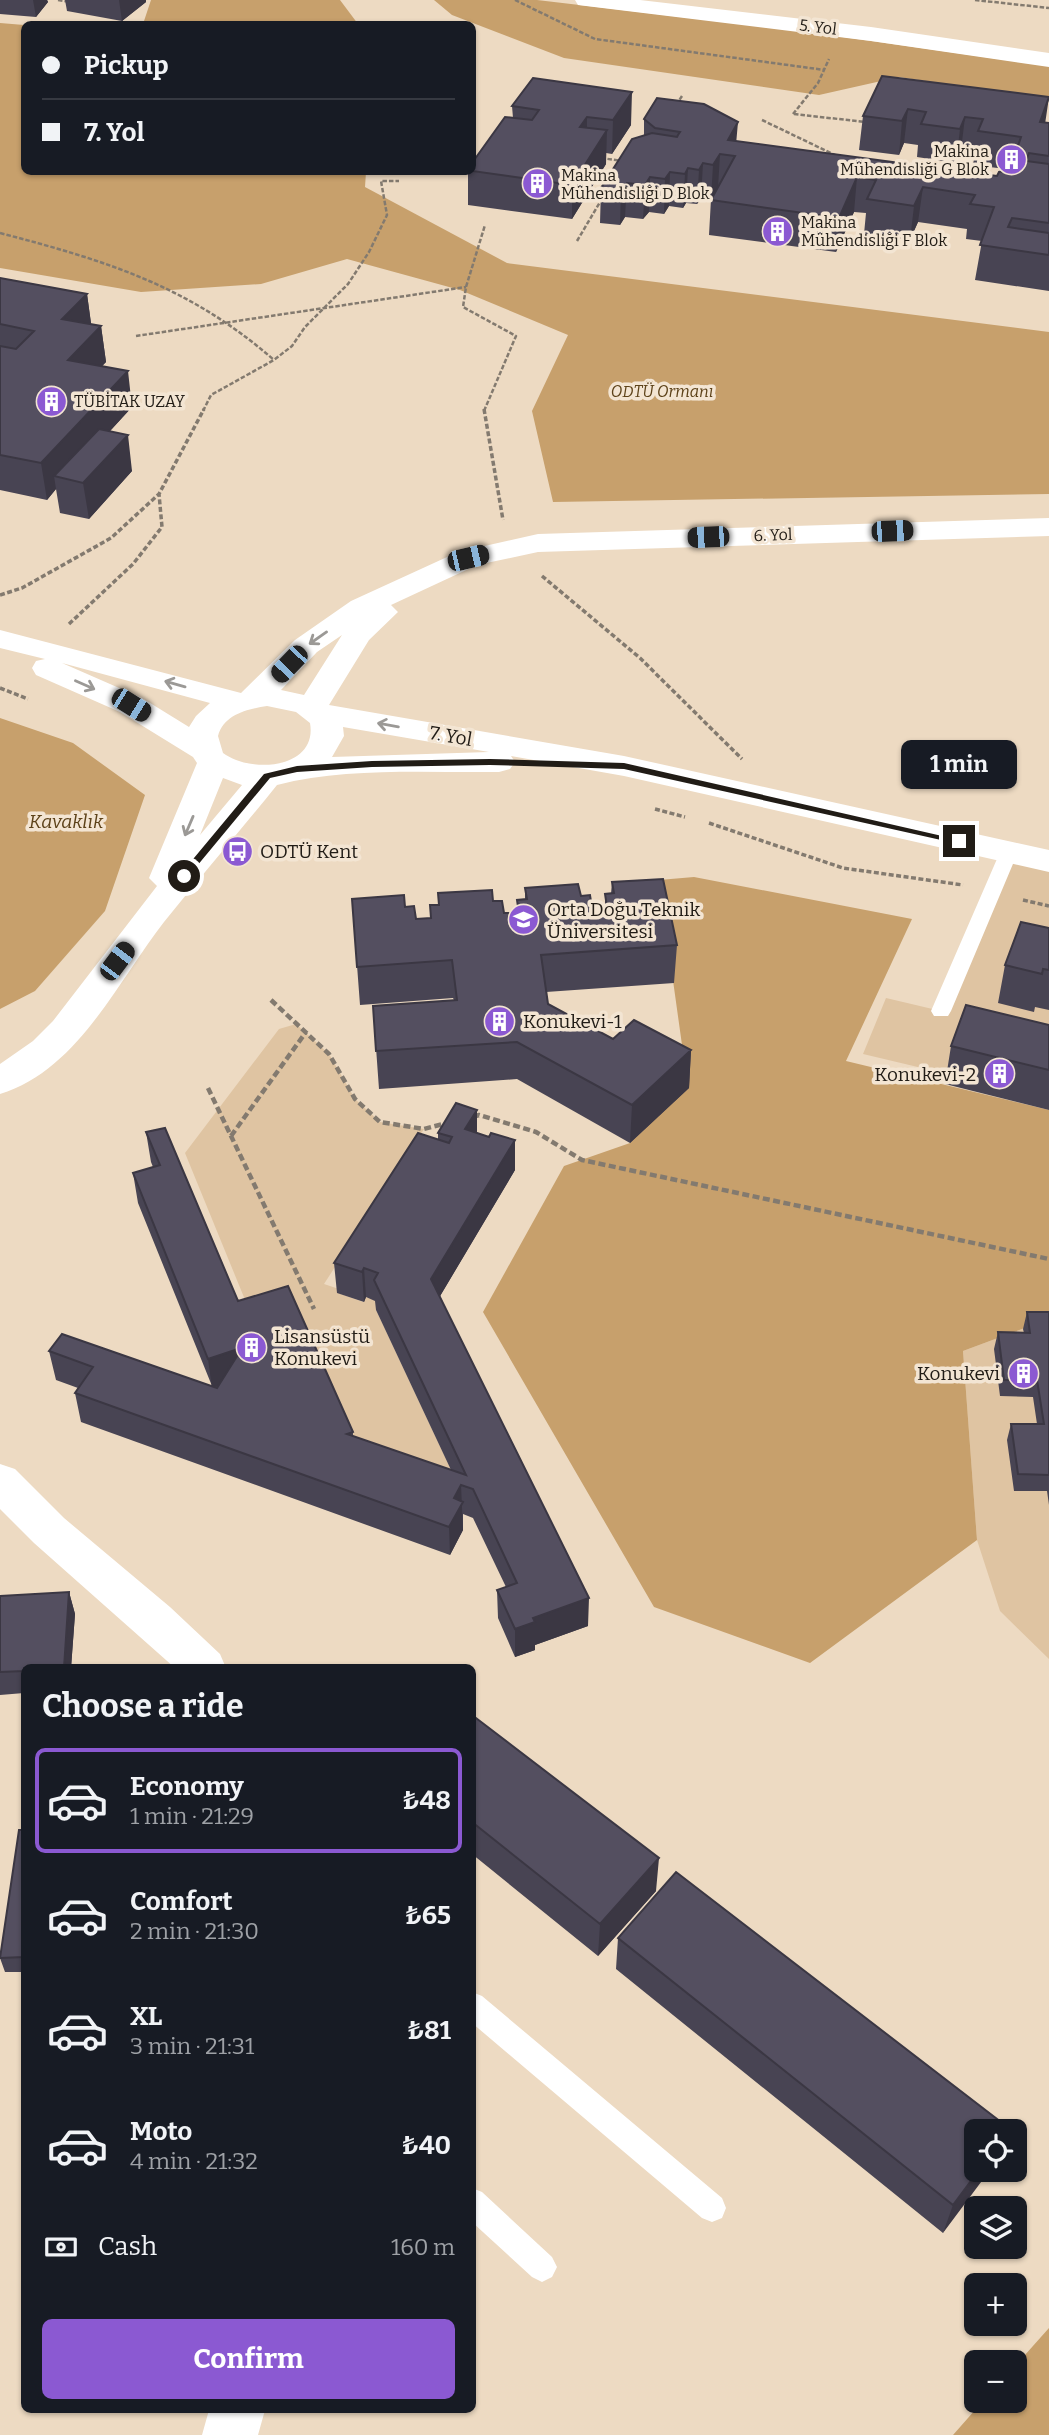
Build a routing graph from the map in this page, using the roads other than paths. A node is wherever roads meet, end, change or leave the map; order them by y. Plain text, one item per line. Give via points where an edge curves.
1 (586, 0) edge
2 (1049, 60) edge
3 (1049, 527) edge
4 (419, 580) junction
5 (0, 639) edge
6 (0, 648) edge
7 (248, 700) junction
8 (316, 711) junction
9 (209, 757) junction
10 (624, 766) junction
11 (282, 772) junction
12 (1009, 852) junction
13 (1049, 861) edge
14 (149, 919) junction
15 (941, 1012) dead end
16 (0, 1081) edge
17 (0, 1481) edge
18 (201, 1664) edge
19 (476, 2008) edge
20 (476, 2206) edge
21 (712, 2208) dead end
22 (542, 2267) dead end
23 (236, 2413) edge
24 (230, 2435) edge

1 - 2 street, 5. Yol via 872,33
3 - 4 street, 6. Yol via 538,543 468,558
4 -> 7 street, 6. Yol via 362,607 306,646
4 - 8 street, 6. Yol via 357,635
7 -> 5 street, 7. Yol
6 -> 9 street, 7. Yol via 131,705
7 - 8 street, 7. Yol via 287,699
7 - 9 street via 214,716 204,727 201,739
10 -> 8 street, 7. Yol
8 - 11 street via 327,724 325,749 313,760
9 - 11 street, 7. Yol via 228,770 247,775
9 -> 14 street
10 - 11 street, 7. Yol via 372,764
10 - 12 street, 7. Yol
11 - 14 street
12 - 13 street, 7. Yol
12 - 15 lane
14 - 16 street via 64,1033
17 - 18 street via 86,1565 178,1639
19 - 21 lane
20 - 22 lane
23 - 24 street

